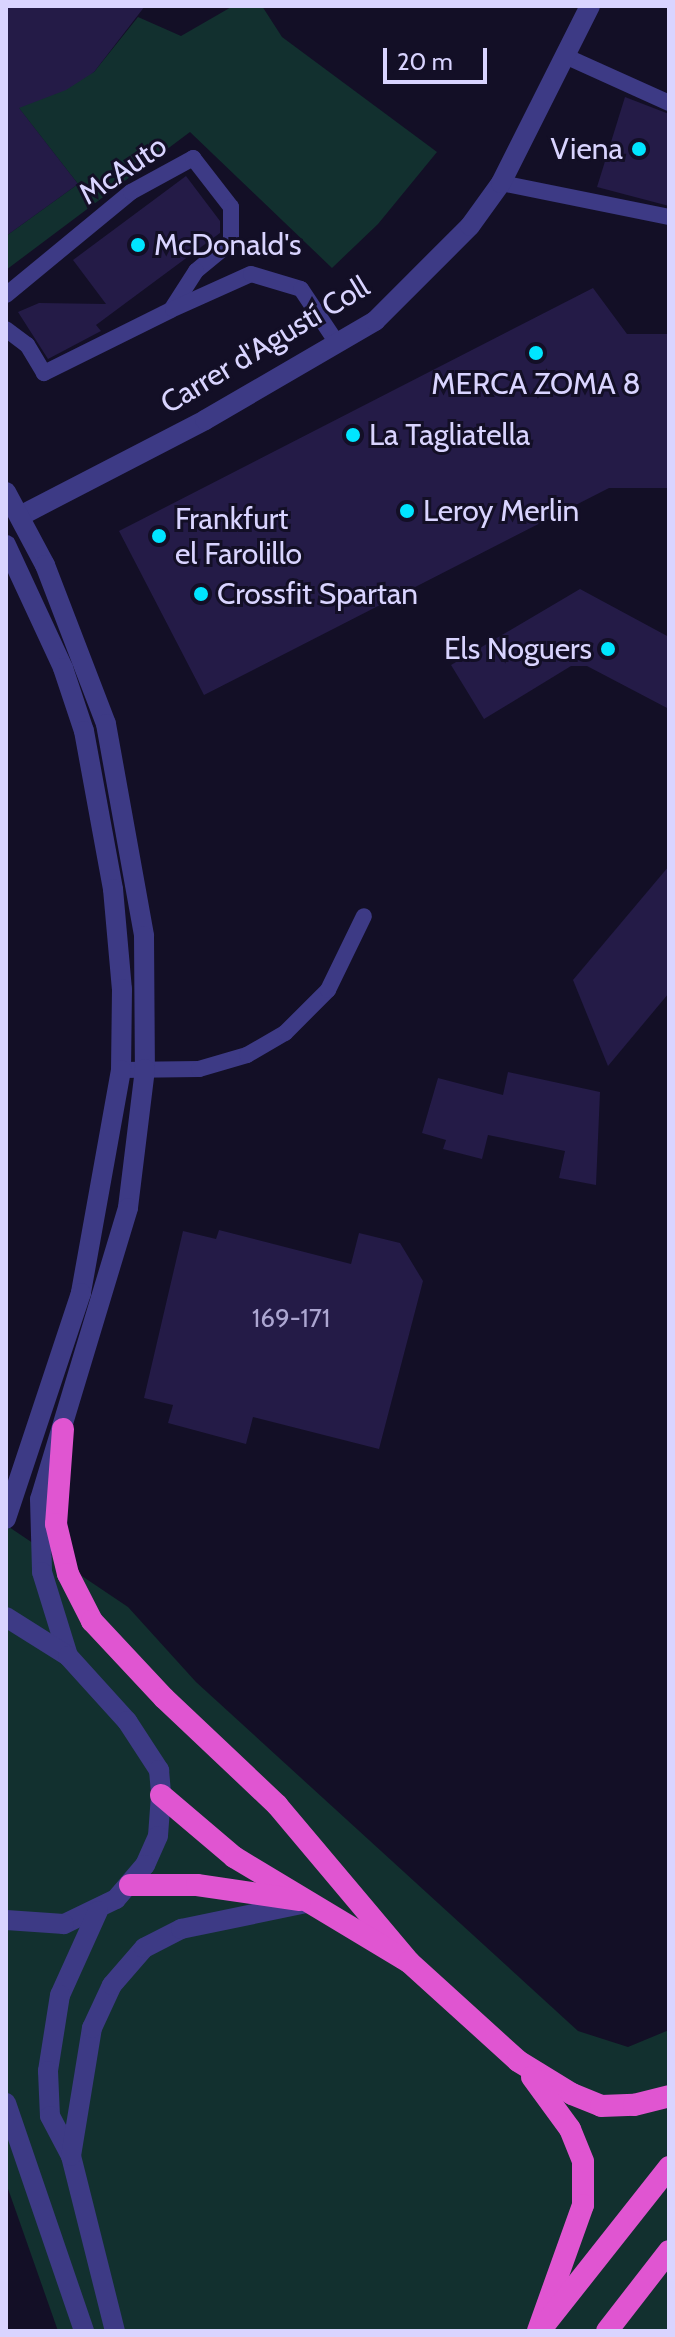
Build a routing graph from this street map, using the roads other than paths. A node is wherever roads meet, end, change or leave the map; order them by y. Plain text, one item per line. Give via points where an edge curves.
1 (590, 6) edge
2 (565, 56) junction
3 (669, 103) edge
4 (501, 183) junction
5 (669, 217) edge
6 (6, 295) edge
7 (171, 310) junction
8 (6, 329) edge
9 (337, 343) junction
10 (6, 492) edge
11 (20, 516) junction
12 (6, 545) edge
13 (364, 916) dead end
14 (145, 1069) junction
15 (121, 1070) junction
16 (63, 1429) junction
17 (30, 1445) junction
18 (6, 1481) edge
19 (6, 1519) edge
20 (6, 1617) edge
21 (68, 1656) junction
22 (161, 1795) junction
23 (130, 1885) junction
24 (312, 1902) junction
25 (98, 1911) junction
26 (6, 1920) edge
27 (409, 1962) junction
28 (518, 2061) junction
29 (669, 2096) edge
30 (6, 2103) edge
31 (71, 2156) junction
32 (669, 2167) edge
33 (669, 2251) edge
34 (84, 2331) edge
35 (115, 2331) edge
36 (539, 2331) edge
37 (607, 2331) edge

1 - 2 street, Carrer d'Agustí Coll
2 - 3 lane
2 - 4 street, Carrer d'Agustí Coll
4 - 5 lane
4 - 9 street, Carrer d'Agustí Coll via 470,226 375,321
6 - 7 lane, McAuto via 131,192 193,158 231,207 231,242 196,271
7 - 8 lane via 44,373 27,345
7 - 9 lane via 251,274 301,289
9 - 11 street, Carrer d'Agustí Coll via 205,420
10 - 11 street
11 - 14 street via 78,643 113,750 144,936
12 - 15 street via 63,668 86,742 113,889 122,989
13 - 14 lane via 328,990 285,1033 247,1055 199,1069
14 - 15 lane
14 - 16 street via 128,1208
15 - 17 street via 81,1293
16 - 21 street via 40,1499 41,1547 42,1572
16 - 27 highway via 56,1524 68,1574 92,1621 277,1805
17 - 18 street
17 - 19 street
20 - 21 street
21 - 22 street via 135,1733 159,1770
22 - 23 street via 158,1836
22 - 24 highway via 234,1857
23 - 24 highway via 197,1885
23 - 25 street
24 - 27 highway
24 - 31 street via 181,1929 144,1948 112,1985 92,2028
25 - 26 street via 64,1924
25 - 31 street via 60,1995 48,2071 50,2116
27 - 28 highway
28 - 29 highway via 601,2106
28 - 36 highway via 558,2111 583,2162 583,2205
30 - 34 street
31 - 35 street
32 - 36 highway
33 - 37 highway

